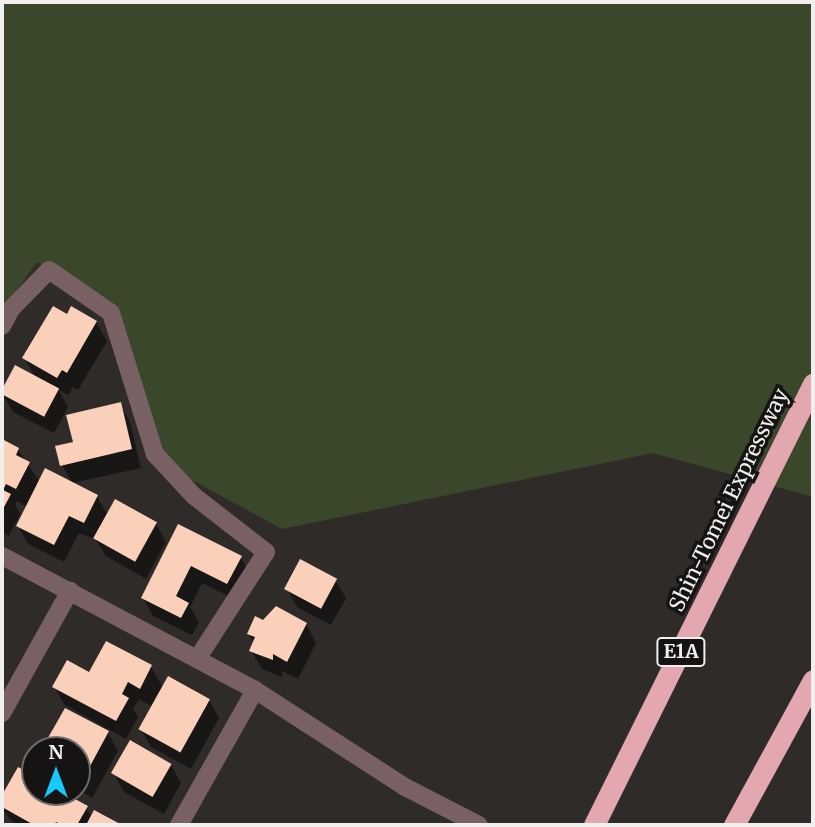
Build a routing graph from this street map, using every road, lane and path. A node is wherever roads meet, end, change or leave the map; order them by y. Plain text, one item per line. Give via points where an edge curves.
1 (2, 326) edge
2 (813, 383) edge
3 (2, 556) edge
4 (70, 591) junction
5 (197, 659) junction
6 (813, 680) edge
7 (255, 690) junction
8 (2, 713) edge
9 (179, 825) edge
10 (479, 825) edge
11 (594, 825) edge
12 (734, 825) edge

1 - 5 street via 10,309 49,270 111,313 155,454 194,496 266,552
2 - 11 highway, Shin-Tomei Expressway / E1A
3 - 4 street
4 - 5 street
4 - 8 street
5 - 7 street
6 - 12 highway
7 - 9 street
7 - 10 street via 405,787

